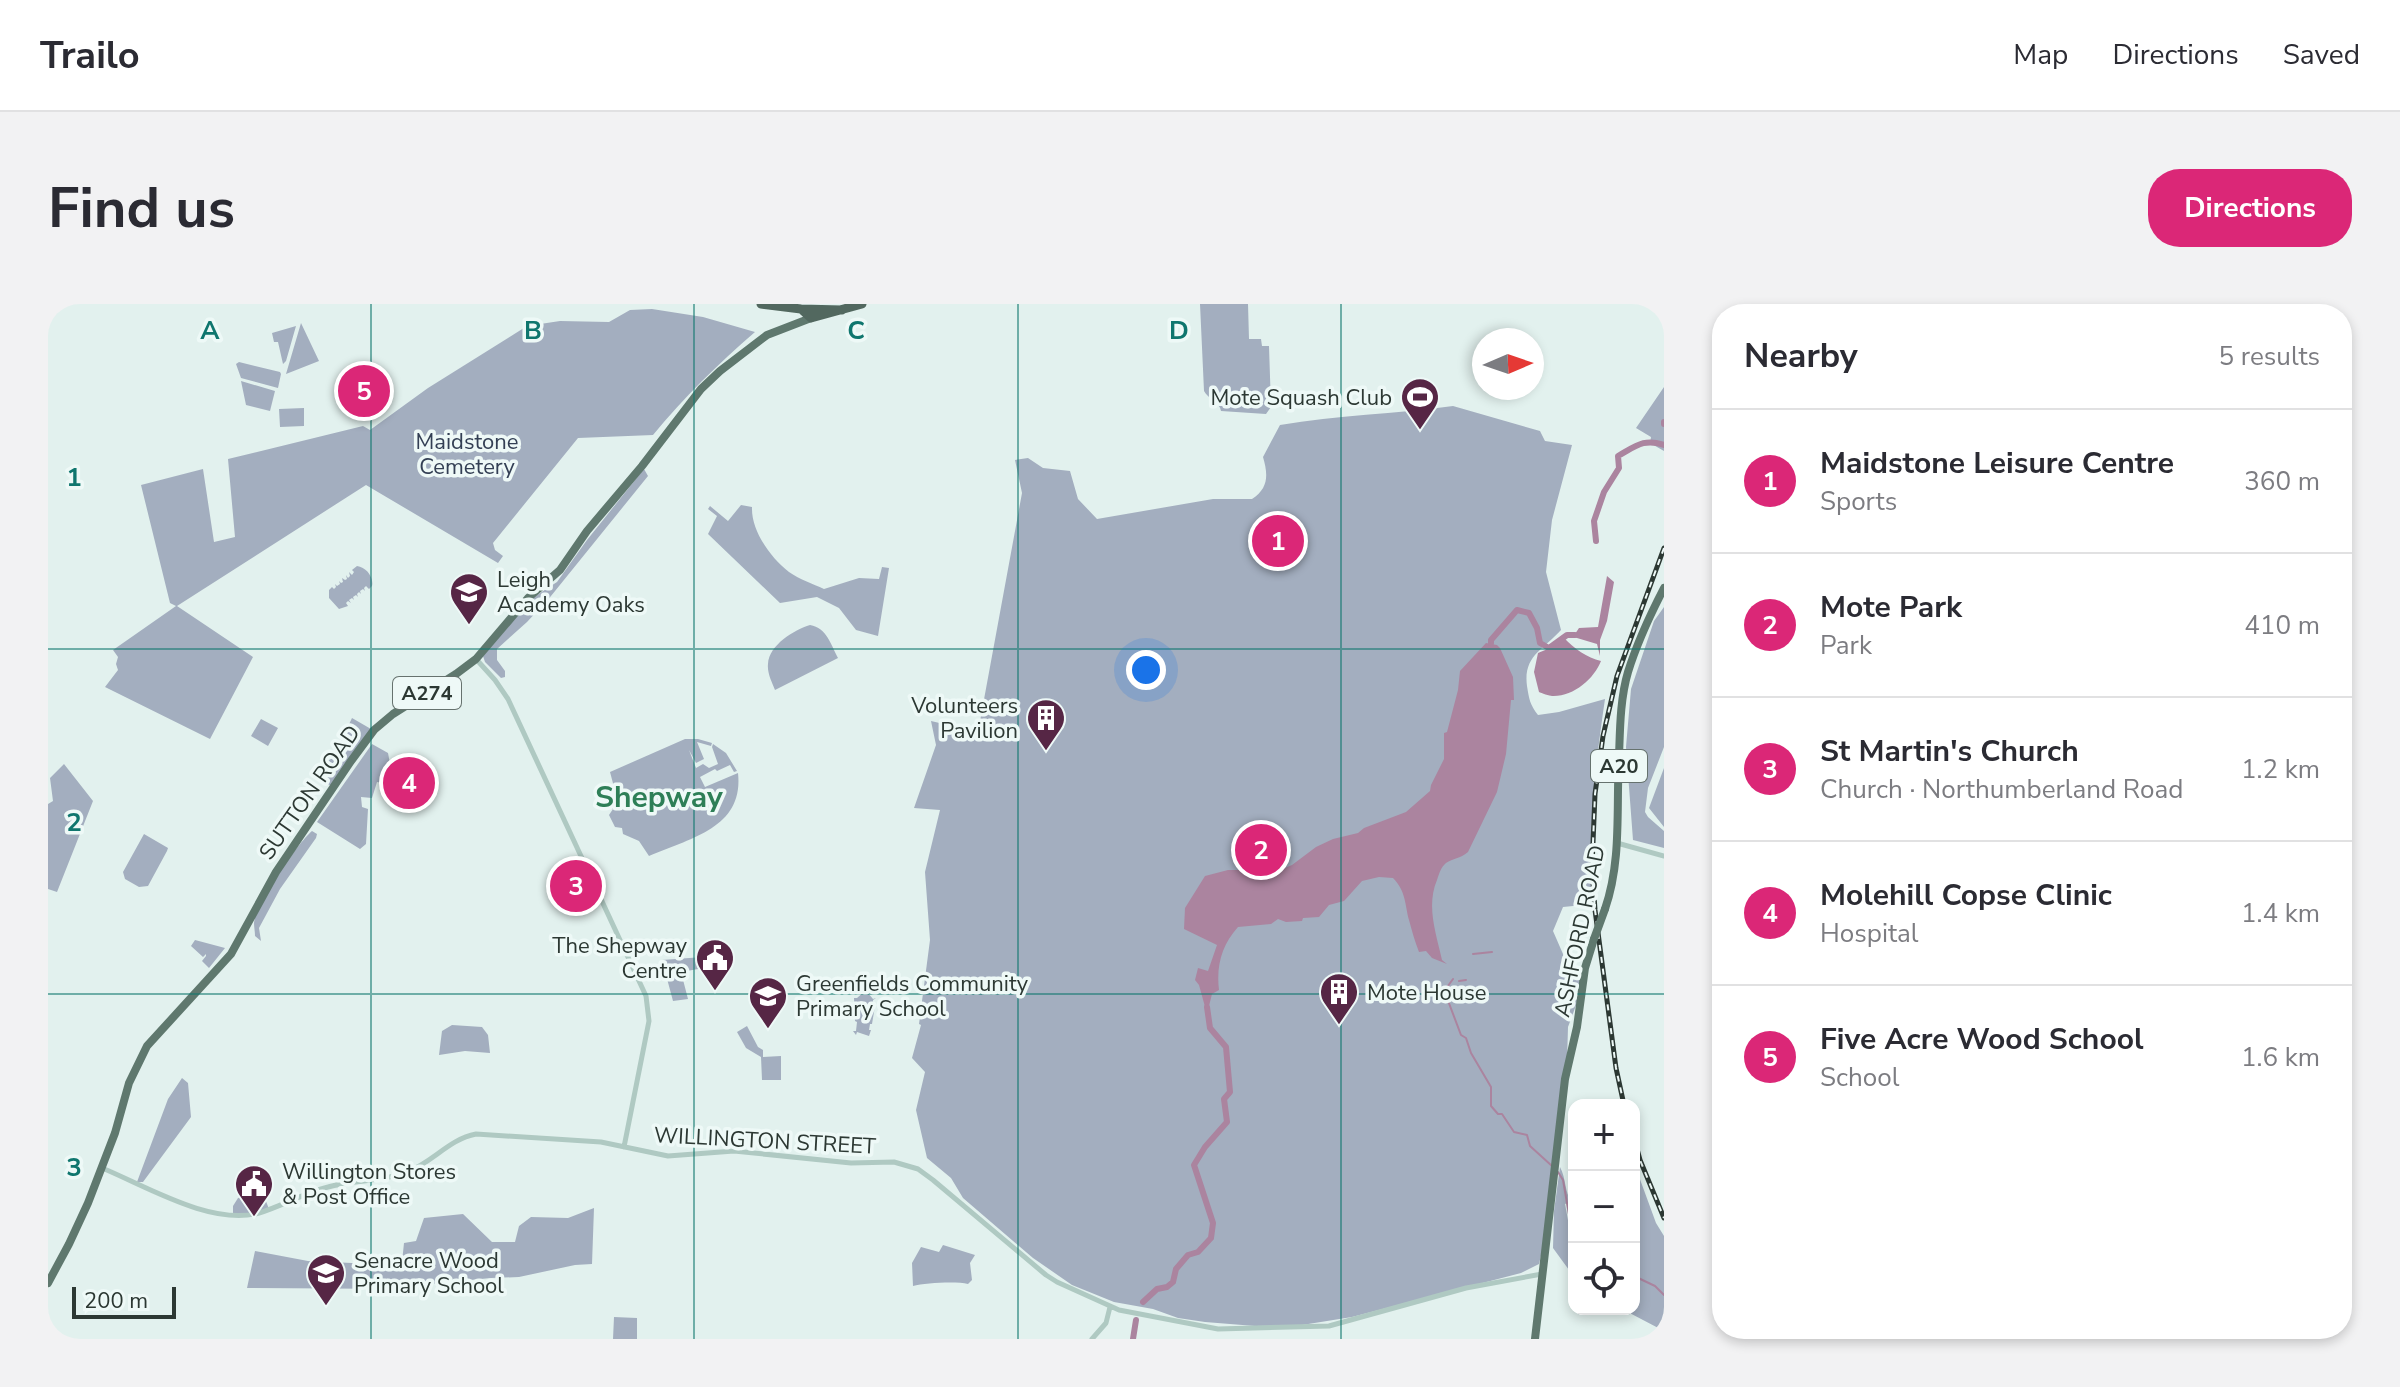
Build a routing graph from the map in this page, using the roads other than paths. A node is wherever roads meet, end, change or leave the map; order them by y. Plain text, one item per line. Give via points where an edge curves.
1 (761, 304) edge
2 (862, 304) edge
3 (1652, 304) edge
4 (842, 310) junction
5 (1664, 311) edge
6 (807, 314) junction
7 (1664, 588) edge
8 (476, 659) junction
9 (1617, 843) junction
10 (1664, 856) edge
11 (624, 1147) junction
12 (102, 1168) junction
13 (1543, 1273) junction
14 (48, 1283) edge
15 (1110, 1307) junction
16 (1092, 1339) edge
17 (1535, 1339) edge

1 - 6 highway
2 - 4 highway
3 - 5 street
4 - 6 highway
4 - 6 highway
6 - 8 main road, SUTTON ROAD / A274 via 754,342 701,389 560,570 528,598
7 - 9 main road, ASHFORD ROAD / A20 via 1643,630 1624,694
8 - 11 street via 508,699 646,996 649,1021
8 - 12 main road, SUTTON ROAD / A274 via 393,714 351,761 276,872 231,954 147,1046 129,1083
9 - 10 street
9 - 13 main road, ASHFORD ROAD / A20, bridge via 1614,875 1585,968 1565,1079
11 - 12 street, WILLINGTON STREET via 476,1134 406,1173 325,1187 233,1217 169,1198
11 - 15 street, WILLINGTON STREET via 668,1156 734,1151 911,1167 1046,1275
12 - 14 main road, A274
13 - 15 street, WILLINGTON STREET via 1309,1327 1218,1329
13 - 17 main road, A20
15 - 16 street via 1106,1323

